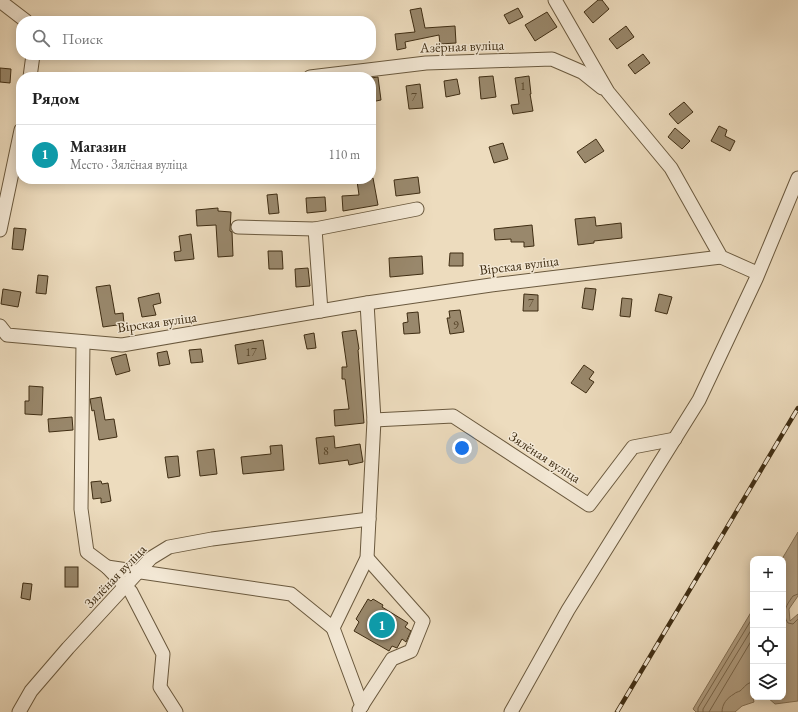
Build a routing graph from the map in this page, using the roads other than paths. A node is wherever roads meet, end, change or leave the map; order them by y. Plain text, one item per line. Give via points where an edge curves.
1 (555, 0) edge
2 (0, 1) edge
3 (20, 16) edge
4 (33, 60) edge
5 (31, 72) edge
6 (351, 72) edge
7 (608, 92) junction
8 (16, 146) edge
9 (798, 178) edge
10 (4, 186) edge
11 (417, 210) dead end
12 (238, 227) dead end
13 (315, 229) junction
14 (0, 230) edge
15 (721, 257) junction
16 (757, 273) junction
17 (367, 303) junction
18 (321, 311) junction
19 (2, 333) edge
20 (83, 342) junction
21 (374, 420) junction
22 (675, 438) junction
23 (369, 519) junction
24 (367, 558) junction
25 (107, 567) junction
26 (138, 572) junction
27 (125, 586) junction
28 (334, 628) junction
29 (360, 709) edge
30 (19, 712) edge
31 (176, 712) edge
32 (511, 712) edge

1 - 7 street, Азёрная вуліца
2 - 3 street
4 - 5 street
6 - 7 street, Азёрная вуліца via 426,63 552,59 582,72
7 - 15 street, Азёрная вуліца via 670,168
8 - 10 street
9 - 16 street
10 - 14 street
11 - 13 street
12 - 13 street
13 - 18 street
15 - 16 street
15 - 17 street, Вірская вуліца
16 - 22 street via 699,400
17 - 18 street, Вірская вуліца
17 - 21 street
18 - 20 street, Вірская вуліца via 122,345
19 - 20 street, Вірская вуліца
20 - 25 street via 81,509 86,552
21 - 22 street, Зялёная вуліца via 453,416 589,505 633,447
21 - 23 street
22 - 32 street via 568,610
23 - 24 street
23 - 26 street, Зялёная вуліца via 169,547 151,558
24 - 28 street
24 - 29 street via 423,621 410,651 392,659
25 - 26 street
25 - 27 street
26 - 27 street, Зялёная вуліца
26 - 28 street via 292,594
27 - 30 street, Зялёная вуліца via 31,691
27 - 31 street via 131,592 163,654 160,687
28 - 29 street

